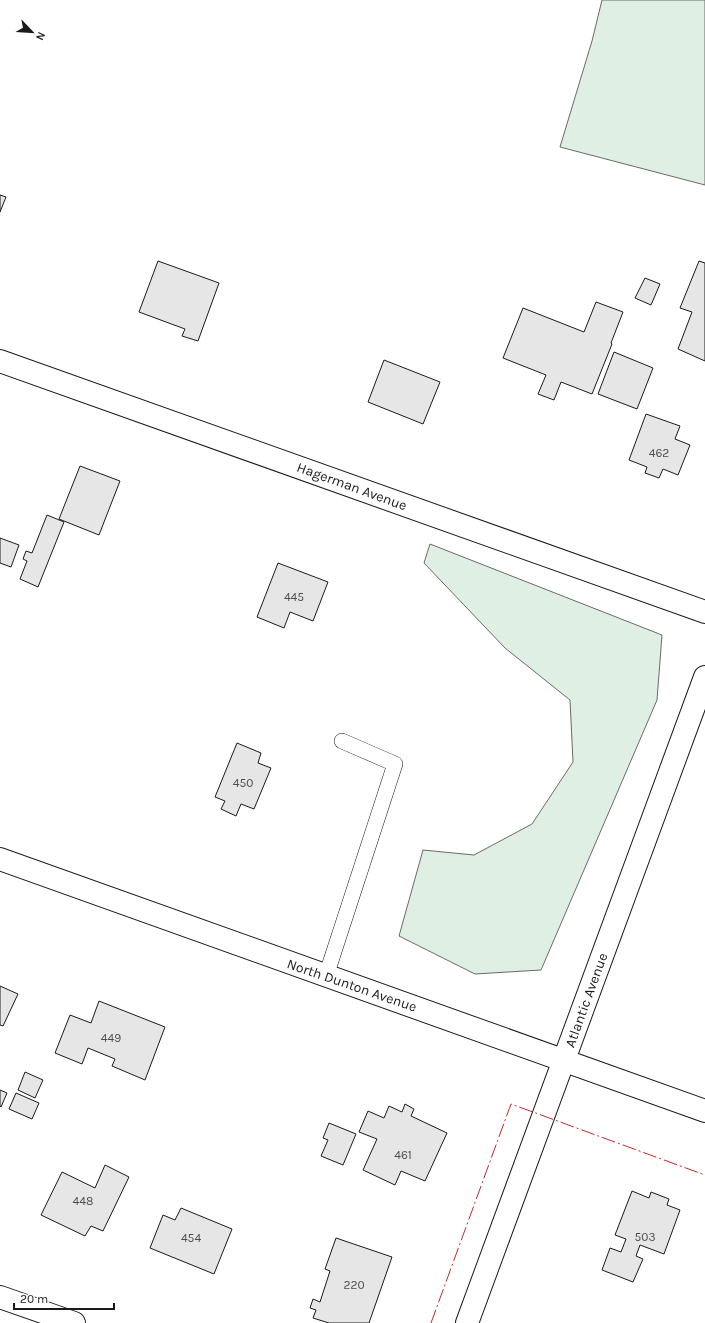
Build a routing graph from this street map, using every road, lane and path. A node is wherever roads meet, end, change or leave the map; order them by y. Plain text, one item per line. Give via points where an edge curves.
1 (0, 361) edge
2 (705, 612) edge
3 (705, 677) edge
4 (342, 742) dead end
5 (0, 859) edge
6 (326, 976) junction
7 (564, 1060) junction
8 (705, 1111) edge
9 (0, 1297) edge
10 (74, 1323) edge
11 (467, 1323) edge

1 - 2 street, Hagerman Avenue
3 - 7 street, Atlantic Avenue
4 - 6 lane via 395,764
5 - 6 street, North Dunton Avenue
6 - 7 street, North Dunton Avenue
7 - 8 street, North Dunton Avenue
7 - 11 street, Atlantic Avenue
9 - 10 street

